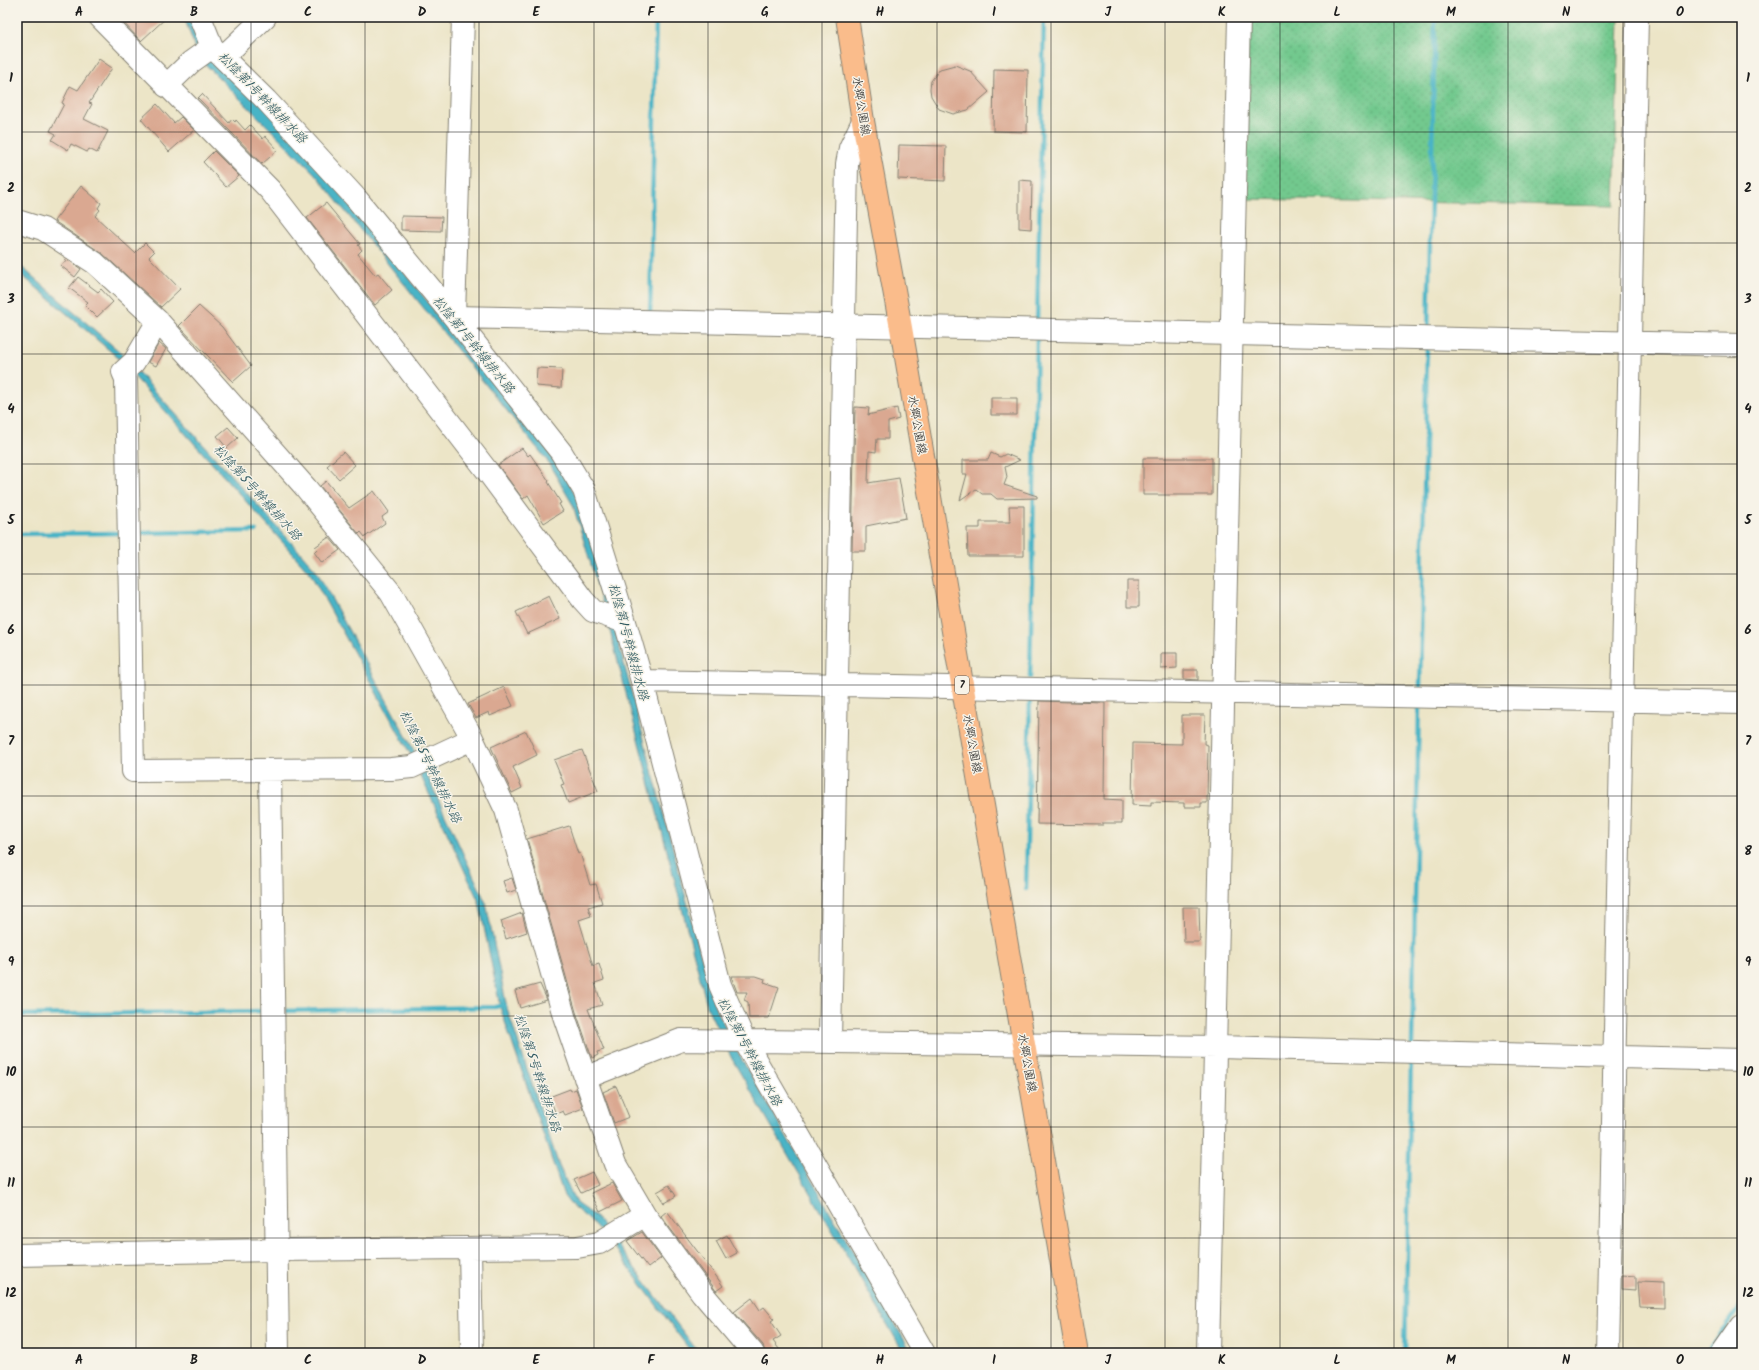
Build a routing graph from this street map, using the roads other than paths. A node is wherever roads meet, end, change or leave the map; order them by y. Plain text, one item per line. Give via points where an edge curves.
1 (100, 17) edge
2 (200, 17) edge
3 (265, 17) edge
4 (464, 17) edge
5 (847, 17) edge
6 (1239, 17) edge
7 (1637, 17) edge
8 (210, 53) junction
9 (166, 86) junction
10 (863, 121) junction
11 (17, 221) edge
12 (454, 317) junction
13 (158, 321) junction
14 (843, 327) junction
15 (901, 328) junction
16 (1232, 334) junction
17 (1629, 342) junction
18 (1742, 345) edge
19 (623, 621) junction
20 (642, 681) junction
21 (836, 684) junction
22 (962, 687) junction
23 (1223, 692) junction
24 (1622, 700) junction
25 (1742, 703) edge
26 (472, 739) junction
27 (270, 770) junction
28 (733, 1040) junction
29 (830, 1041) junction
30 (1023, 1044) junction
31 (1217, 1047) junction
32 (1614, 1057) junction
33 (1742, 1060) edge
34 (585, 1078) junction
35 (645, 1215) junction
36 (470, 1249) junction
37 (277, 1250) junction
38 (17, 1255) edge
39 (1742, 1326) edge
40 (278, 1353) edge
41 (472, 1353) edge
42 (754, 1353) edge
43 (924, 1353) edge
44 (1077, 1353) edge
45 (1208, 1353) edge
46 (1608, 1353) edge
47 (1724, 1353) edge

1 - 9 street
2 - 8 street
3 - 8 street
4 - 12 street
5 - 10 main road, 水郷公園線 / 7
6 - 16 street
7 - 17 street
8 - 9 street
8 - 12 street via 266,100 355,197
9 - 19 street via 270,190 583,600 593,611
10 - 14 street via 850,148 847,164
10 - 15 main road, 水郷公園線 / 7
11 - 13 street via 43,229 84,255
12 - 14 street
12 - 19 street via 573,469 584,490
13 - 26 street via 306,488 390,593
13 - 27 street via 130,366 123,372 126,380 132,771
14 - 15 street
14 - 21 street
15 - 16 street
15 - 22 main road, 水郷公園線 / 7
16 - 17 street
16 - 23 street
17 - 18 street
17 - 24 street
19 - 20 street
20 - 21 street
20 - 28 street
21 - 22 street
21 - 29 street
22 - 23 street
22 - 30 main road, 水郷公園線 / 7
23 - 24 street
23 - 31 street
24 - 25 street
24 - 32 street
26 - 27 street via 421,763
26 - 34 street via 506,810 515,835 564,1016
27 - 37 street
28 - 29 street
28 - 34 street via 682,1040
28 - 43 street
29 - 30 street
30 - 31 street
30 - 44 main road, 水郷公園線 / 7
31 - 32 street
31 - 45 street
32 - 33 street
32 - 46 street
34 - 35 street via 616,1164
35 - 36 street via 599,1243 577,1247
35 - 42 street via 702,1293
36 - 37 street
36 - 41 street
37 - 38 street
37 - 40 street
39 - 47 street

